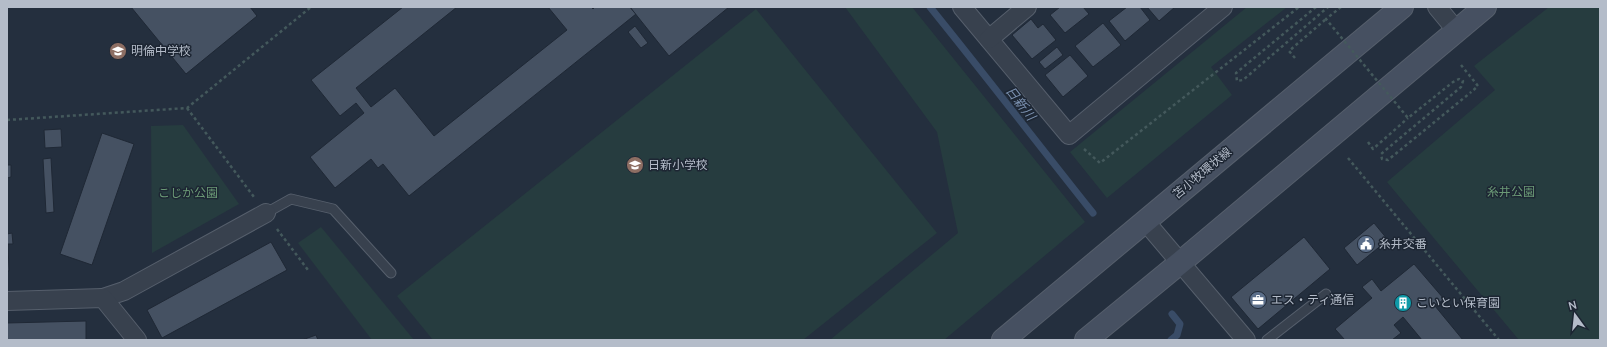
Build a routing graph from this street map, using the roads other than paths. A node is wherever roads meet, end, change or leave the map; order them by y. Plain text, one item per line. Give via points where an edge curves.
1 (962, 7) edge
2 (1027, 7) edge
3 (1223, 7) edge
4 (1402, 7) edge
5 (1437, 7) edge
6 (1485, 7) edge
7 (1456, 30) junction
8 (989, 39) junction
9 (266, 213) joint
10 (1145, 221) junction
11 (1181, 262) junction
12 (391, 273) dead end
13 (1326, 294) dead end
14 (103, 298) junction
15 (7, 301) edge
16 (137, 340) edge
17 (1003, 340) edge
18 (1086, 340) edge
19 (1246, 340) edge
20 (1266, 340) edge

1 - 8 street
2 - 8 street
3 - 8 street via 1069,135
4 - 10 main road, 苫小牧環状線
5 - 7 street
6 - 7 main road
7 - 11 main road
9 - 12 lane via 291,198 333,208
9 - 14 street via 124,291
10 - 11 street
10 - 17 main road, 苫小牧環状線
11 - 18 main road
11 - 19 street
13 - 20 lane
14 - 15 street
14 - 16 street

